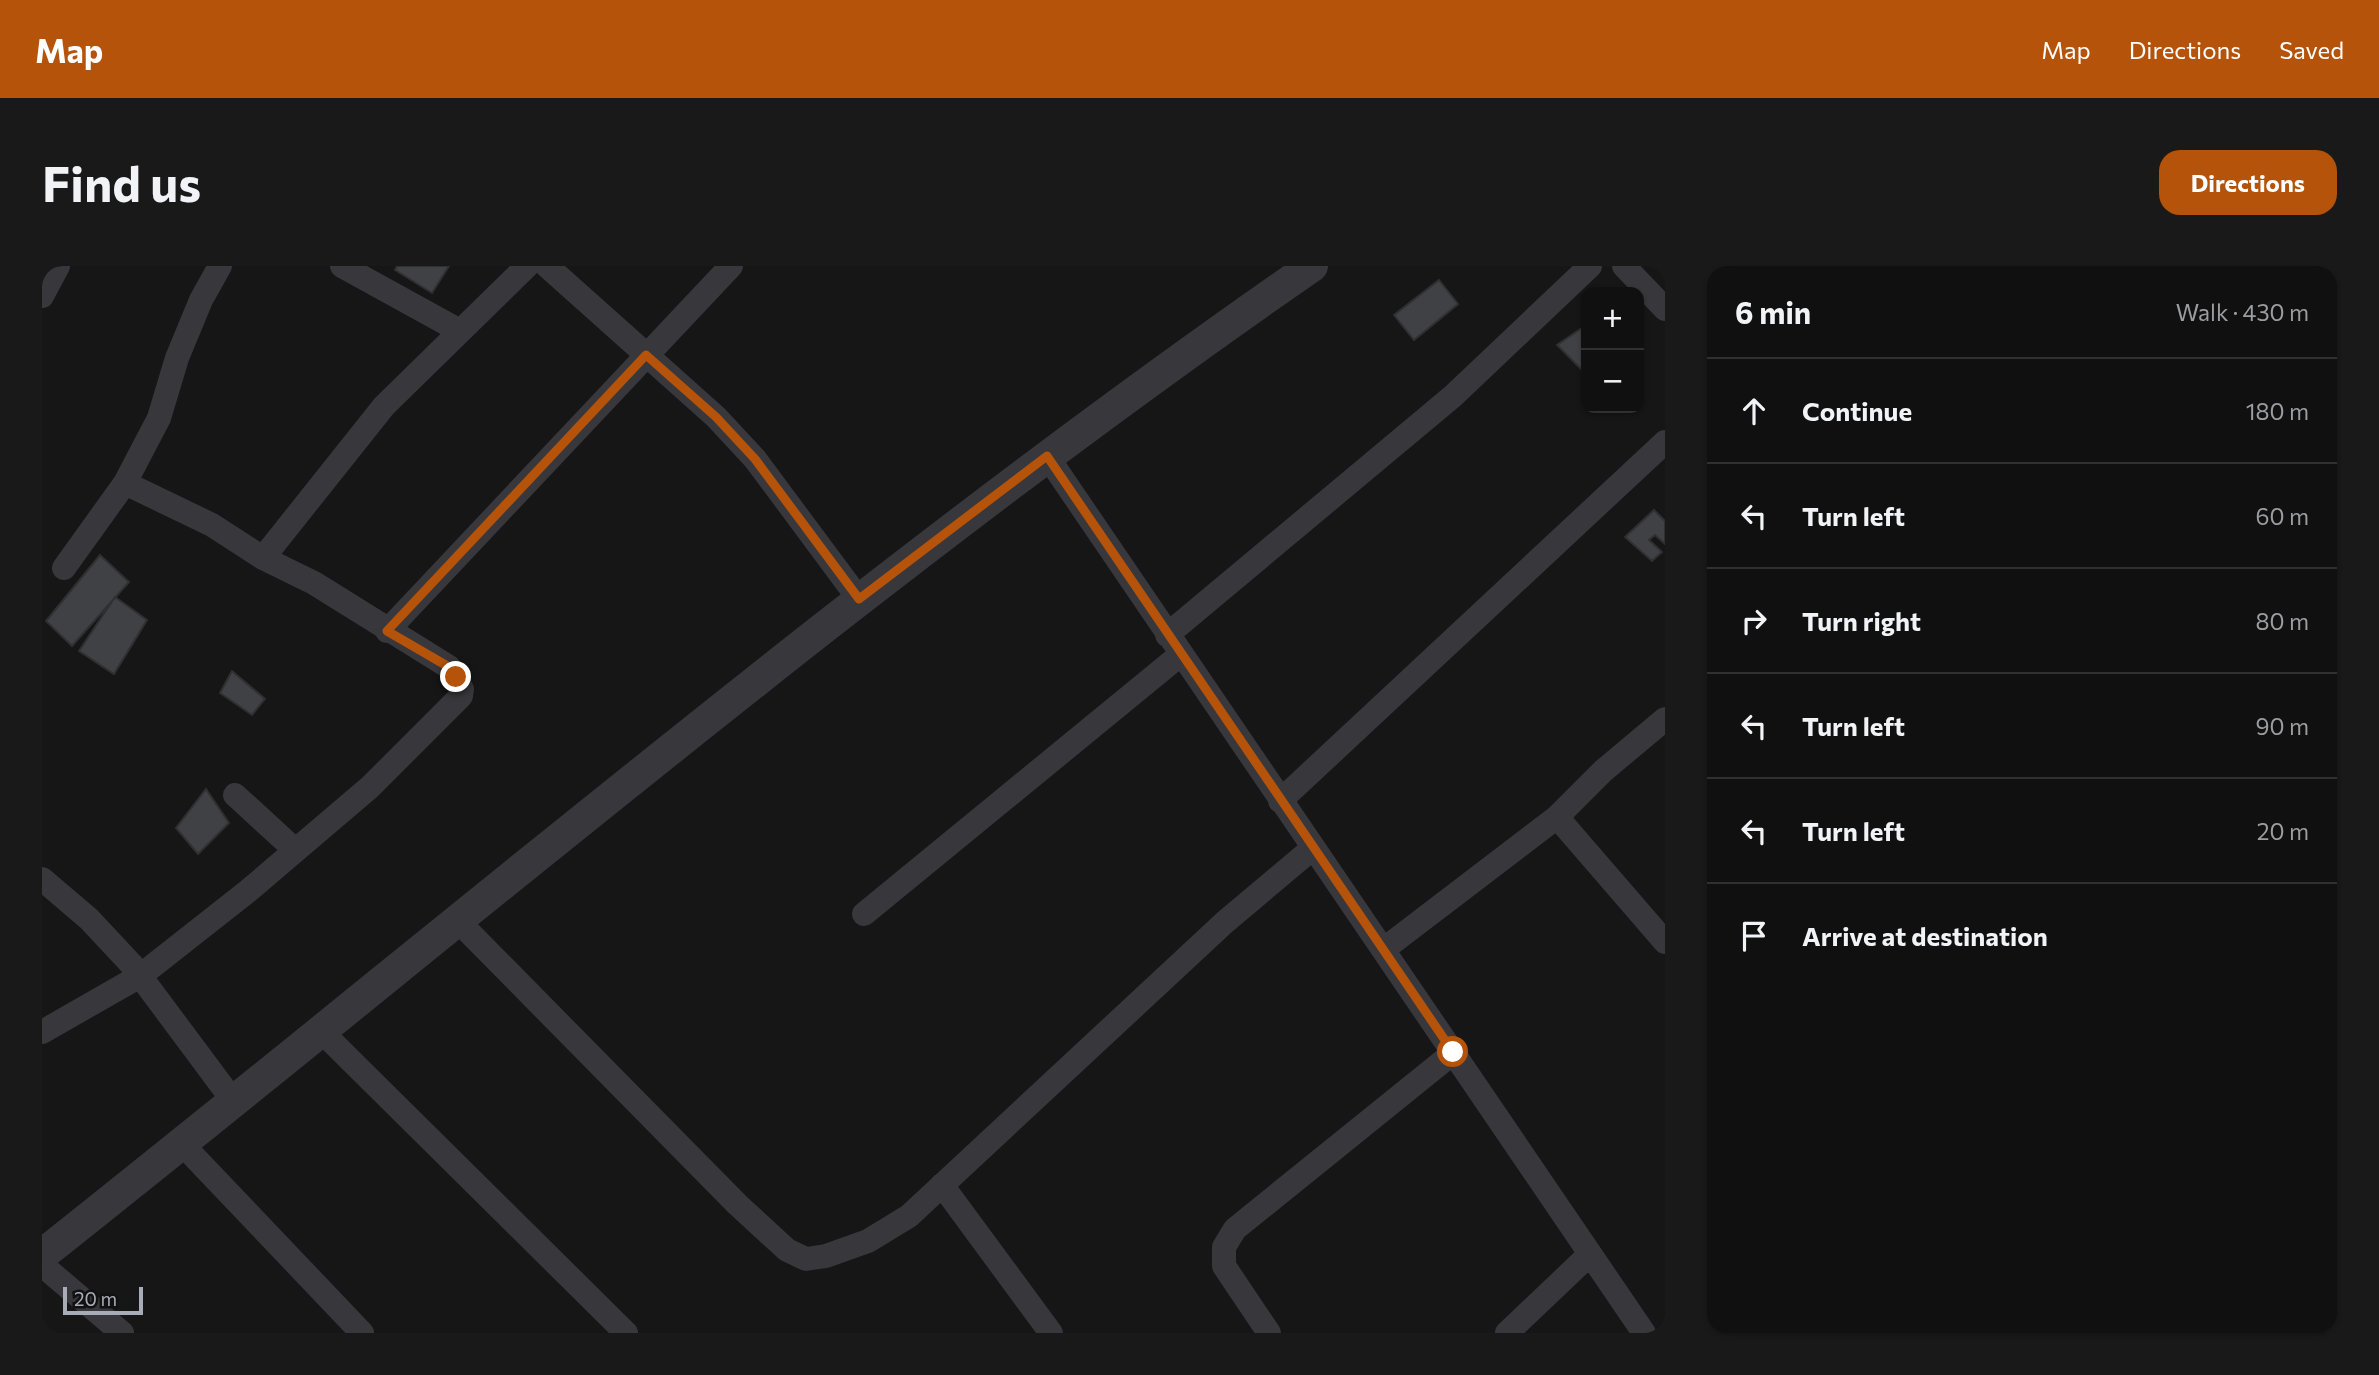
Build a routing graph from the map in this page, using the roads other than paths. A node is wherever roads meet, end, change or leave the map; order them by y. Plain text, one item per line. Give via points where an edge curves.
1 (58, 266) edge
2 (220, 266) edge
3 (342, 266) edge
4 (527, 266) edge
5 (731, 266) edge
6 (1590, 266) edge
7 (1624, 266) edge
8 (556, 269) edge
9 (1294, 271) edge
10 (42, 296) edge
11 (1665, 309) edge
12 (460, 331) junction
13 (646, 355) junction
14 (1665, 442) edge
15 (1047, 456) junction
16 (125, 483) junction
17 (263, 558) junction
18 (64, 568) dead end
19 (859, 599) junction
20 (387, 631) junction
21 (1173, 645) junction
22 (1665, 719) edge
23 (235, 795) dead end
24 (1280, 801) junction
25 (1558, 817) junction
26 (1313, 848) junction
27 (294, 849) junction
28 (42, 879) edge
29 (864, 914) dead end
30 (458, 922) junction
31 (1665, 942) edge
32 (1384, 949) junction
33 (140, 976) junction
34 (42, 1032) edge
35 (322, 1032) junction
36 (1453, 1052) junction
37 (234, 1102) junction
38 (182, 1144) junction
39 (942, 1185) junction
40 (1590, 1254) junction
41 (42, 1255) edge
42 (42, 1265) edge
43 (122, 1333) edge
44 (362, 1333) edge
45 (626, 1333) edge
46 (1051, 1333) edge
47 (1269, 1333) edge
48 (1507, 1333) edge
49 (1644, 1333) edge

1 - 10 street
2 - 16 street via 177,358 159,418
3 - 12 street
4 - 12 street
5 - 13 street
6 - 21 street via 1453,396
7 - 11 street
8 - 13 street
9 - 15 street
12 - 17 street via 384,406
13 - 19 street via 755,459
13 - 20 street
14 - 24 street
15 - 19 street
15 - 21 street
16 - 17 street via 212,525
16 - 18 street
17 - 20 street via 314,583
19 - 30 street
20 - 27 street via 449,667 462,689 461,696 398,761
21 - 24 street
21 - 29 street
22 - 25 street via 1603,771
23 - 27 street
24 - 26 street
25 - 31 street
25 - 32 street
26 - 32 street
26 - 39 street via 1225,922
27 - 33 street
28 - 33 street via 89,919
30 - 35 street
30 - 39 street via 788,1250 806,1259 868,1241 909,1216
32 - 36 street
33 - 34 street
33 - 37 street
35 - 37 street
35 - 45 street
36 - 40 street
36 - 47 street via 1235,1229 1224,1247 1224,1266
37 - 38 street
38 - 41 street
38 - 44 street
39 - 46 street
40 - 48 street
40 - 49 street
42 - 43 street

